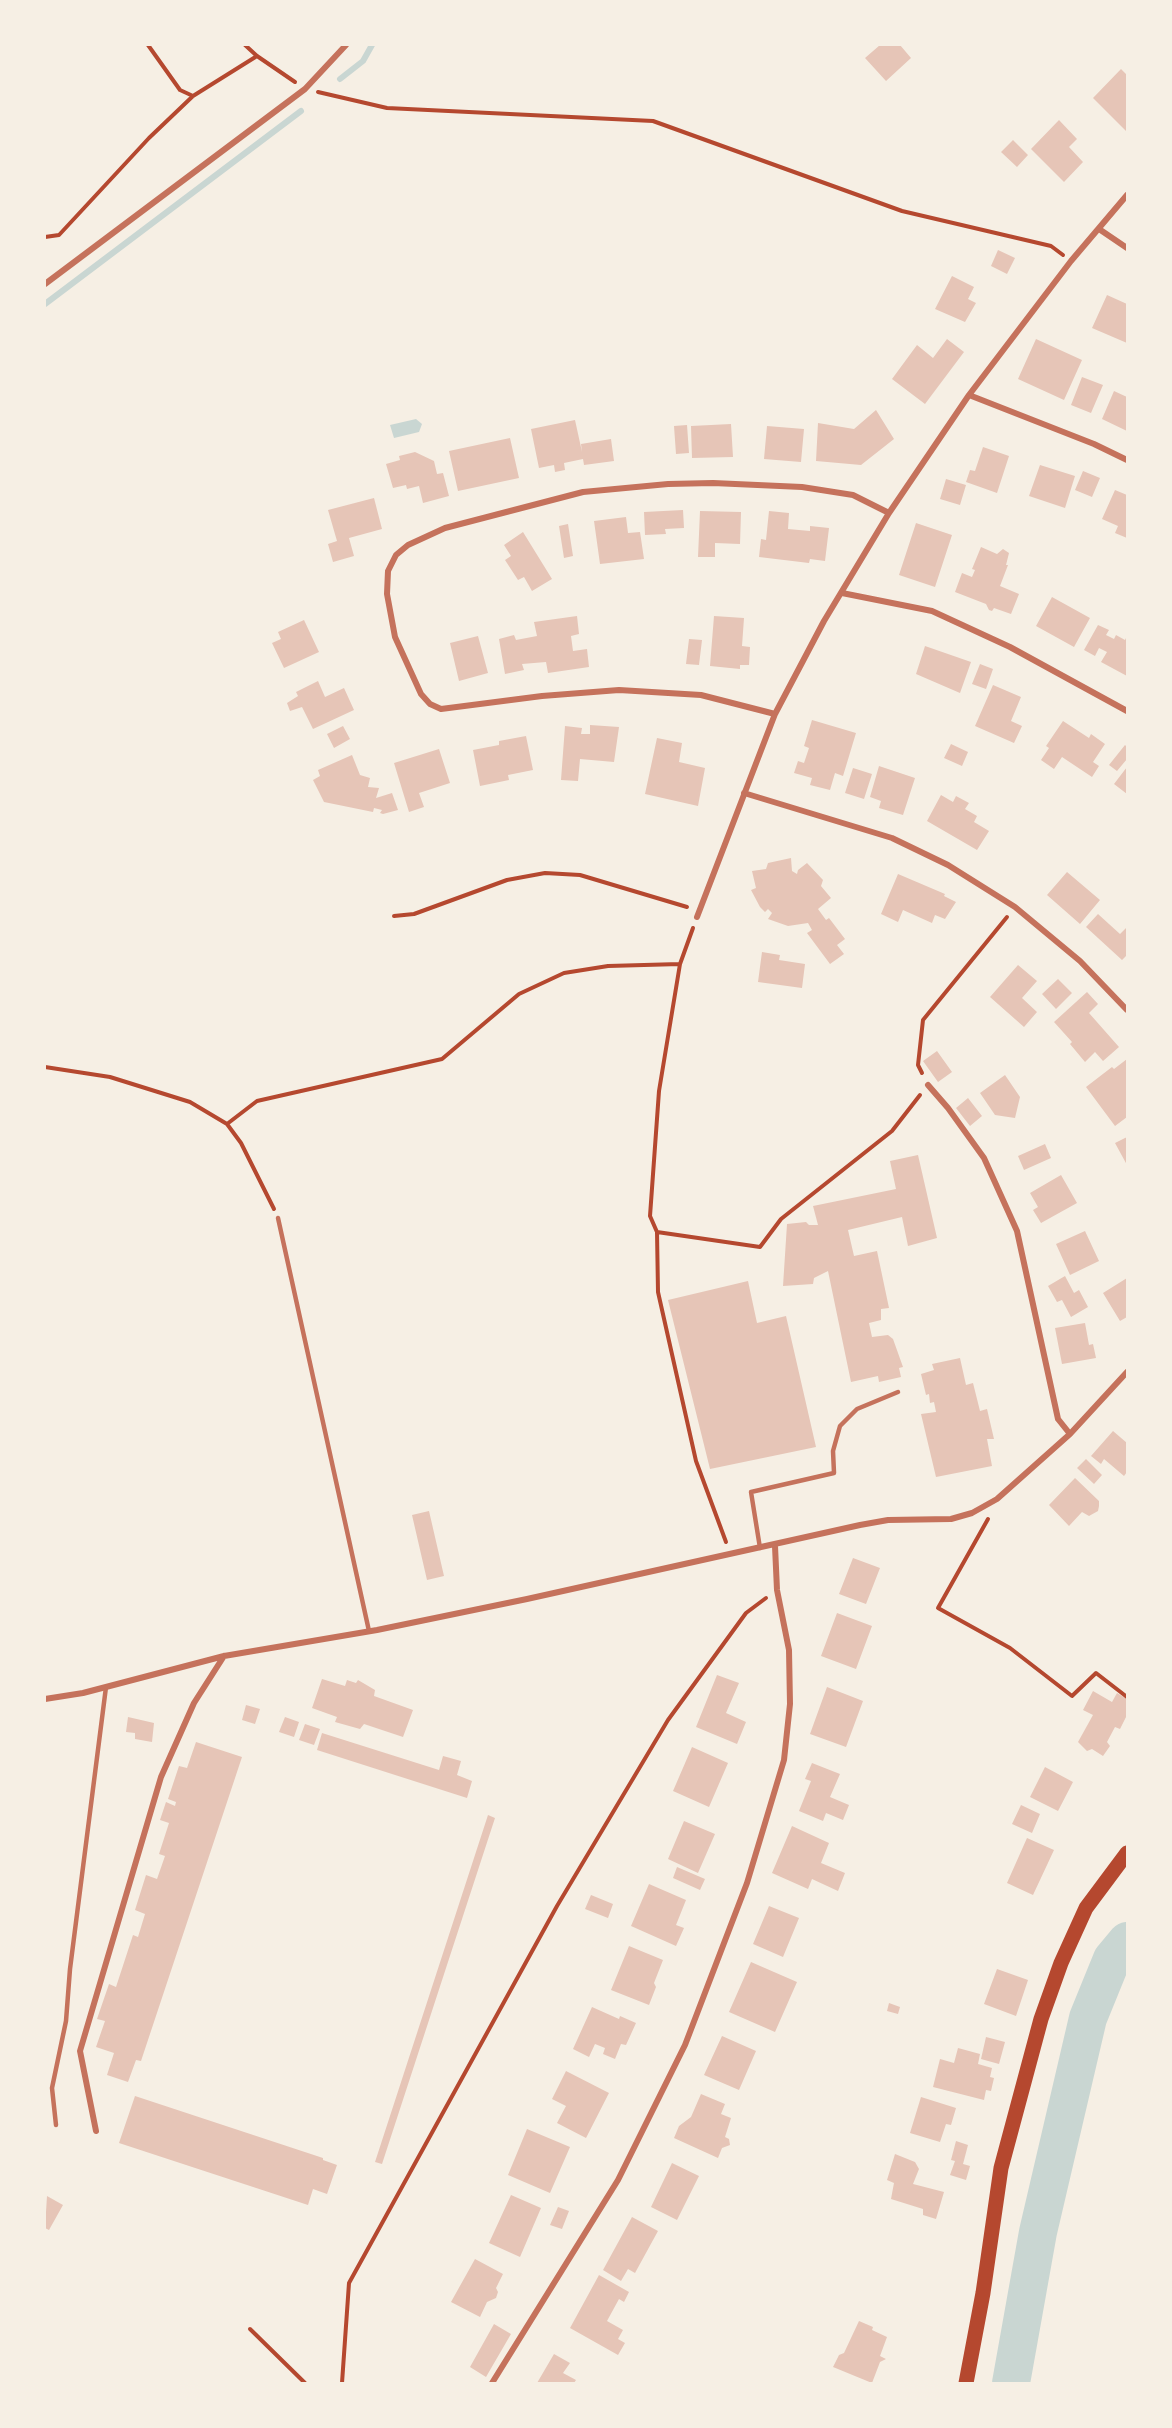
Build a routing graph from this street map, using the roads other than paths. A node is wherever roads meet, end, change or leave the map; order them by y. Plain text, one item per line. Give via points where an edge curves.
1 (346, 45) edge
2 (1127, 195) edge
3 (1099, 229) junction
4 (1127, 248) edge
5 (45, 284) edge
6 (969, 395) junction
7 (1127, 460) edge
8 (889, 513) junction
9 (842, 593) junction
10 (1127, 711) edge
11 (775, 714) junction
12 (744, 793) junction
13 (698, 914) road end
14 (1127, 1010) edge
15 (928, 1085) road end
16 (278, 1218) road end
17 (1127, 1372) edge
18 (898, 1392) dead end
19 (1070, 1434) junction
20 (775, 1546) junction
21 (760, 1548) junction
22 (369, 1631) junction
23 (224, 1656) junction
24 (106, 1687) junction
25 (45, 1699) edge
26 (1127, 1853) edge
27 (56, 2125) dead end
28 (96, 2131) dead end
29 (492, 2383) edge
30 (966, 2383) edge

1 - 5 street via 305,89
2 - 3 street
3 - 4 street
3 - 6 street
6 - 7 street
6 - 8 street
8 - 9 street
8 - 11 street via 853,495 802,487 668,483 583,492 445,528 408,545 396,555 388,571 387,594 395,637 421,694 441,710 619,690 702,695
9 - 10 street via 932,611 1010,647
9 - 11 street
11 - 12 street
12 - 13 street
12 - 14 street via 892,838 948,865 1015,907 1080,961
15 - 19 street via 984,1158 1017,1231 1058,1419
16 - 22 lane
17 - 19 street
18 - 21 lane via 857,1410 840,1426 833,1451 834,1473 751,1492
19 - 20 street via 997,1499 972,1513 951,1519 888,1520
20 - 21 street
20 - 29 street via 777,1590 789,1650 790,1704 784,1760 747,1883 685,2045 618,2180
21 - 22 street
22 - 23 street
23 - 24 street
23 - 28 street via 194,1703 161,1777 80,2051
24 - 25 street
24 - 27 lane via 66,2021 52,2088
26 - 30 main road via 1086,1908 1041,2019 1000,2168

